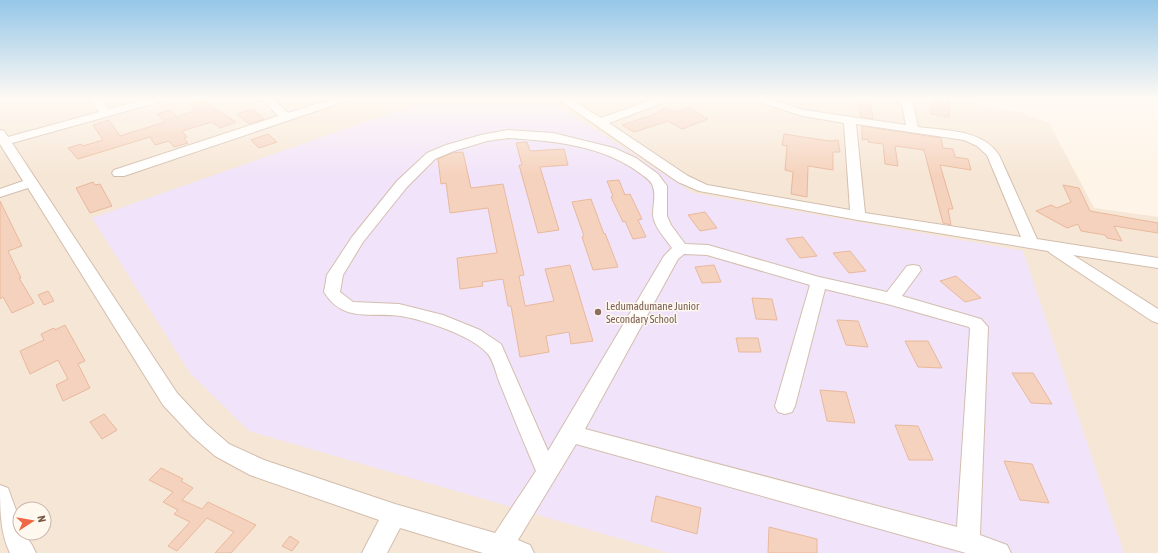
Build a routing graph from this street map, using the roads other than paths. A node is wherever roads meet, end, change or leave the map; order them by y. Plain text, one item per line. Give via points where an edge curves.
1 (60, 125) edge
2 (265, 125) edge
3 (604, 125) edge
4 (850, 125) edge
5 (884, 125) edge
6 (912, 125) edge
7 (913, 129) junction
8 (3, 138) edge
9 (119, 173) dead end
10 (30, 183) junction
11 (0, 193) edge
12 (858, 216) junction
13 (1031, 243) junction
14 (1048, 246) junction
15 (680, 249) junction
16 (1158, 263) edge
17 (912, 270) dead end
18 (819, 282) junction
19 (891, 299) junction
20 (1158, 317) edge
21 (786, 406) dead end
22 (571, 434) junction
23 (546, 473) junction
24 (0, 495) edge
25 (395, 515) junction
26 (968, 542) junction
27 (500, 546) junction
28 (24, 553) edge
29 (374, 553) edge
30 (522, 553) edge
31 (1000, 553) edge

1 - 8 street
2 - 9 street
3 - 12 street via 683,179 704,188
4 - 12 street
5 - 7 street
6 - 7 street
7 - 13 street via 975,139 989,149
8 - 10 street
10 - 11 street
10 - 25 street via 170,399 199,430 222,450 258,468
12 - 13 street
13 - 14 street
14 - 16 street
14 - 20 street
15 - 18 street via 708,250
15 - 22 street via 672,256
15 - 23 street via 660,216 660,186 653,177 632,162 610,151 583,144 508,134 485,138 430,156 402,184 357,240 335,275 332,292 336,300 350,307 400,310 423,315 482,339 495,349
17 - 19 street
18 - 19 street
18 - 21 street
19 - 26 street via 970,320 979,327
22 - 23 street
22 - 26 street
23 - 27 street
24 - 28 street via 15,540
25 - 27 street
25 - 29 street
26 - 31 street
27 - 30 street

